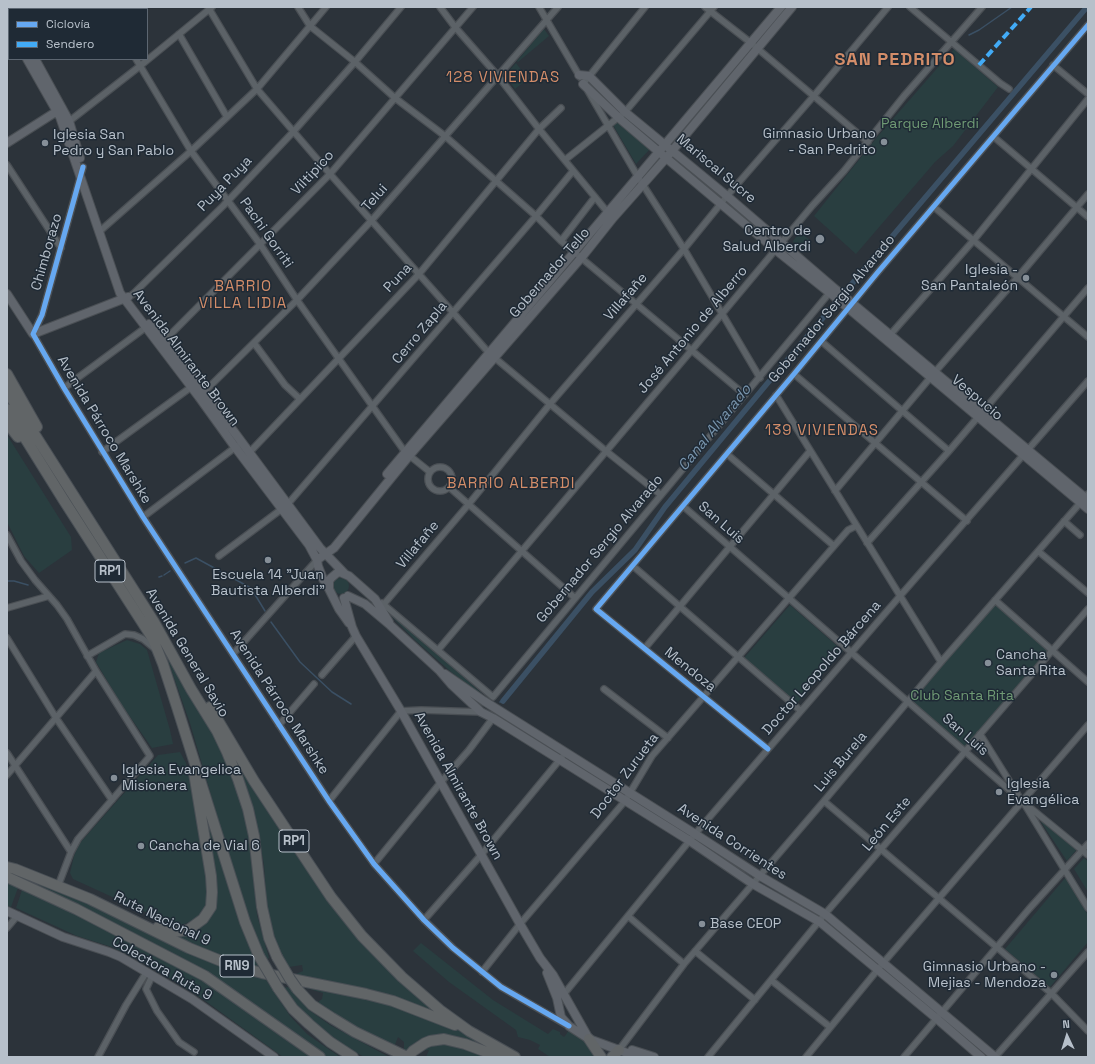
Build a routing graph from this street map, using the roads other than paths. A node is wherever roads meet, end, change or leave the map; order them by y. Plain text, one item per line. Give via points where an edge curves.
1 (298, 7) edge
2 (326, 7) edge
3 (401, 7) edge
4 (440, 7) edge
5 (473, 7) edge
6 (539, 7) edge
7 (558, 7) edge
8 (645, 7) edge
9 (706, 7) edge
10 (781, 7) edge
11 (792, 7) edge
12 (888, 7) edge
13 (910, 7) edge
14 (982, 7) edge
15 (210, 8) edge
16 (712, 9) edge
17 (547, 20) junction
18 (1088, 25) edge
19 (310, 26) junction
20 (455, 27) junction
21 (179, 34) junction
22 (951, 42) junction
23 (751, 43) junction
24 (758, 49) junction
25 (148, 59) edge
26 (28, 60) edge
27 (35, 60) edge
28 (137, 60) edge
29 (147, 60) edge
30 (355, 62) junction
31 (1054, 65) junction
32 (140, 66) junction
33 (580, 75) junction
34 (498, 76) junction
35 (589, 76) junction
36 (583, 84) junction
37 (258, 89) junction
38 (1009, 89) dead end
39 (1088, 94) edge
40 (814, 96) junction
41 (395, 98) junction
42 (1088, 99) edge
43 (561, 108) dead end
44 (60, 109) junction
45 (622, 115) junction
46 (227, 117) junction
47 (66, 123) junction
48 (608, 126) junction
49 (539, 129) junction
50 (294, 131) junction
51 (445, 136) junction
52 (994, 137) junction
53 (868, 142) junction
54 (7, 143) edge
55 (666, 144) junction
56 (672, 150) junction
57 (191, 151) junction
58 (660, 152) junction
59 (667, 157) junction
60 (565, 160) junction
61 (7, 165) edge
62 (83, 167) junction
63 (1031, 169) junction
64 (574, 171) junction
65 (330, 174) junction
66 (81, 176) junction
67 (641, 180) junction
68 (496, 181) junction
69 (1088, 194) edge
70 (727, 196) junction
71 (595, 197) junction
72 (228, 200) junction
73 (721, 203) junction
74 (934, 207) junction
75 (1077, 207) junction
76 (610, 215) junction
77 (536, 216) junction
78 (1088, 216) edge
79 (372, 220) junction
80 (102, 229) junction
81 (973, 240) junction
82 (561, 241) junction
83 (782, 242) junction
84 (260, 244) junction
85 (61, 248) junction
86 (684, 249) junction
87 (776, 250) junction
88 (578, 255) junction
89 (418, 274) junction
90 (1018, 277) junction
91 (1088, 288) edge
92 (832, 290) junction
93 (7, 294) edge
94 (126, 298) junction
95 (7, 300) edge
96 (297, 300) junction
97 (636, 304) junction
98 (850, 305) junction
99 (18, 312) junction
100 (453, 312) junction
101 (722, 314) junction
102 (1065, 316) junction
103 (148, 326) junction
104 (34, 334) junction
105 (890, 334) junction
106 (1088, 337) edge
107 (821, 341) junction
108 (254, 343) junction
109 (162, 344) junction
110 (691, 351) junction
111 (491, 355) junction
112 (339, 358) junction
113 (7, 374) edge
114 (794, 374) junction
115 (933, 374) junction
116 (760, 378) junction
117 (1088, 381) edge
118 (195, 385) junction
119 (64, 388) junction
120 (7, 391) edge
121 (202, 394) junction
122 (745, 395) junction
123 (776, 395) junction
124 (300, 399) junction
125 (550, 404) junction
126 (373, 407) junction
127 (7, 409) edge
128 (903, 411) junction
129 (980, 414) junction
130 (7, 423) edge
131 (876, 443) junction
132 (239, 444) junction
133 (606, 451) junction
134 (810, 451) junction
135 (949, 451) junction
136 (102, 452) junction
137 (1025, 452) junction
138 (407, 454) junction
139 (726, 454) junction
140 (247, 455) junction
141 (430, 472) junction
142 (921, 483) junction
143 (449, 487) junction
144 (835, 491) junction
145 (774, 494) junction
146 (661, 495) junction
147 (75, 497) junction
148 (1085, 498) edge
149 (63, 499) junction
150 (468, 505) junction
151 (683, 506) junction
152 (285, 507) junction
153 (1088, 509) edge
154 (143, 517) junction
155 (967, 521) junction
156 (1064, 521) junction
157 (856, 526) junction
158 (7, 535) edge
159 (1080, 535) dead end
160 (867, 542) junction
161 (730, 546) junction
162 (834, 546) junction
163 (522, 551) junction
164 (1038, 551) junction
165 (325, 554) junction
166 (219, 556) dead end
167 (317, 560) junction
168 (633, 566) junction
169 (344, 573) junction
170 (352, 579) junction
171 (330, 591) junction
172 (1088, 593) edge
173 (49, 596) junction
174 (900, 596) junction
175 (346, 597) junction
176 (575, 598) junction
177 (789, 598) junction
178 (375, 599) junction
179 (995, 600) junction
180 (384, 604) junction
181 (680, 607) junction
182 (7, 608) edge
183 (596, 609) joint
184 (1088, 609) edge
185 (154, 622) junction
186 (390, 625) junction
187 (352, 627) junction
188 (356, 636) junction
189 (7, 638) edge
190 (645, 648) junction
191 (438, 650) junction
192 (1053, 650) junction
193 (852, 652) junction
194 (160, 654) junction
195 (233, 654) junction
196 (88, 656) junction
197 (738, 657) junction
198 (941, 662) junction
199 (439, 670) junction
200 (96, 671) junction
201 (322, 675) dead end
202 (1088, 682) edge
203 (314, 684) dead end
204 (604, 689) dead end
205 (492, 697) junction
206 (704, 697) junction
207 (908, 701) junction
208 (492, 706) junction
209 (401, 711) junction
210 (801, 711) junction
211 (481, 712) junction
212 (56, 718) junction
213 (493, 718) junction
214 (279, 725) junction
215 (1088, 725) edge
216 (980, 734) junction
217 (668, 738) junction
218 (190, 745) junction
219 (768, 749) junction
220 (965, 751) junction
221 (566, 752) junction
222 (7, 753) edge
223 (559, 760) junction
224 (15, 765) junction
225 (7, 775) edge
226 (440, 782) junction
227 (630, 793) junction
228 (112, 800) junction
229 (625, 800) junction
230 (329, 801) junction
231 (824, 801) junction
232 (1022, 801) junction
233 (695, 834) junction
234 (690, 841) junction
235 (1088, 844) edge
236 (882, 849) junction
237 (1082, 850) junction
238 (71, 852) junction
239 (481, 855) junction
240 (1088, 855) edge
241 (374, 864) junction
242 (10, 866) edge
243 (1065, 870) junction
244 (760, 876) junction
245 (7, 877) edge
246 (753, 884) junction
247 (58, 886) junction
248 (939, 898) junction
249 (90, 899) junction
250 (1088, 908) edge
251 (7, 911) edge
252 (825, 914) junction
253 (18, 915) junction
254 (628, 916) junction
255 (424, 920) junction
256 (820, 922) junction
257 (520, 924) junction
258 (7, 928) edge
259 (996, 948) junction
260 (695, 951) junction
261 (1088, 952) edge
262 (540, 958) junction
263 (884, 962) junction
264 (684, 964) junction
265 (878, 970) junction
266 (482, 972) junction
267 (149, 974) junction
268 (771, 980) junction
269 (564, 994) junction
270 (1052, 994) junction
271 (755, 1000) junction
272 (573, 1010) junction
273 (939, 1015) junction
274 (566, 1023) junction
275 (830, 1027) junction
276 (469, 1031) junction
277 (1088, 1031) edge
278 (587, 1036) junction
279 (618, 1051) edge
280 (194, 1052) dead end
281 (98, 1057) edge
282 (274, 1057) edge
283 (320, 1057) edge
284 (353, 1057) edge
285 (408, 1057) edge
286 (500, 1057) edge
287 (514, 1057) edge
288 (601, 1057) edge
289 (638, 1057) edge
290 (654, 1057) edge
291 (708, 1057) edge
292 (806, 1057) edge
293 (904, 1057) edge
294 (980, 1057) edge
295 (995, 1057) edge

1 - 19 street
2 - 19 street
3 - 30 street, Puya Puya
4 - 20 street
5 - 20 street, Viltipico
6 - 17 street
7 - 17 street, Telui
8 - 35 street
9 - 16 street
10 - 23 street, Gobernador Tello
11 - 24 street, Gobernador Tello
12 - 40 street, Villafañe
13 - 22 street
14 - 22 street, José Antonio de Alberro
15 - 21 street
15 - 37 street
16 - 23 street
16 - 45 street
17 - 33 street
17 - 34 street, Telui
18 - 31 street, Gobernador Sergio Alvarado
19 - 30 street
19 - 37 street
20 - 34 street
20 - 41 street, Viltipico
21 - 25 street
21 - 46 street
22 - 38 street
22 - 53 street, José Antonio de Alberro
23 - 24 street
23 - 55 street, Gobernador Tello
24 - 40 street
24 - 56 street, Gobernador Tello
26 - 44 street, Avenida Almirante Brown
27 - 44 street, Avenida Almirante Brown
28 - 32 street, Pachi Gorriti
29 - 32 street
30 - 41 street
30 - 50 street, Puya Puya
31 - 39 street
31 - 52 street, Gobernador Sergio Alvarado
32 - 47 street
32 - 57 street, Pachi Gorriti
33 - 35 street
33 - 36 street
34 - 49 street
34 - 51 street, Telui
35 - 36 street
35 - 45 street, Mariscal Sucre
36 - 45 street, Mariscal Sucre
36 - 48 street
37 - 46 street
37 - 50 street
40 - 53 street
40 - 70 street, Villafañe
41 - 51 street
41 - 65 street, Viltipico
42 - 63 street
43 - 49 street, Puna
44 - 47 street, Avenida Almirante Brown
44 - 54 street
45 - 48 street
45 - 55 street, Mariscal Sucre
45 - 58 street, Mariscal Sucre
46 - 57 street
47 - 62 street, Avenida Almirante Brown
47 - 66 street, Avenida Almirante Brown
48 - 60 street
48 - 67 street
49 - 60 street
49 - 68 street, Puna
50 - 65 street
50 - 72 street, Puya Puya
51 - 68 street
51 - 79 street, Telui
52 - 63 street
52 - 74 street, Gobernador Sergio Alvarado
53 - 83 street, José Antonio de Alberro
55 - 56 street, Mariscal Sucre
55 - 58 street, Gobernador Tello
56 - 59 street, Gobernador Tello
56 - 70 street, Mariscal Sucre
57 - 72 street, Pachi Gorriti
57 - 80 street
58 - 59 street, Mariscal Sucre
58 - 67 street, Gobernador Tello
59 - 67 street, Gobernador Tello
59 - 73 street, Mariscal Sucre
60 - 64 street
61 - 85 street
62 - 66 street, Chimborazo
62 - 80 street, Avenida Almirante Brown
63 - 75 street
63 - 81 street
64 - 71 street
64 - 77 street, Cerro Zapla
65 - 79 street
65 - 84 street, Viltipico
66 - 80 street, Avenida Almirante Brown
66 - 85 street, Chimborazo
67 - 76 street, Gobernador Tello
67 - 86 street
68 - 77 street
68 - 89 street, Puna
69 - 75 street
70 - 73 street, Villafañe
70 - 83 street, Mariscal Sucre
71 - 76 street
71 - 82 street
72 - 84 street, Pachi Gorriti
72 - 94 street, Puya Puya via 134,294
73 - 86 street, Villafañe
73 - 87 street, Mariscal Sucre
74 - 81 street
74 - 98 street, Gobernador Sergio Alvarado
75 - 78 street
75 - 90 street
76 - 88 street, Gobernador Tello
77 - 82 street
77 - 100 street, Cerro Zapla
79 - 89 street
79 - 96 street, Telui
80 - 94 street, Avenida Almirante Brown via 120,293
81 - 90 street
81 - 105 street
82 - 88 street
83 - 87 street, José Antonio de Alberro
83 - 92 street, Mariscal Sucre
84 - 96 street, Pachi Gorriti
84 - 109 street, Viltipico
85 - 104 street, Chimborazo
86 - 97 street, Villafañe
86 - 101 street
87 - 92 street, Mariscal Sucre
87 - 101 street, José Antonio de Alberro
88 - 97 street
88 - 111 street, Gobernador Tello
89 - 100 street
89 - 112 street, Puna
90 - 102 street
90 - 115 street
91 - 102 street
92 - 98 street
92 - 116 street, Gobernador Sergio Alvarado
93 - 99 street, Avenida Párroco Marshke
94 - 103 street, Avenida Almirante Brown
94 - 104 street, Puya Puya
95 - 99 street
96 - 108 street, Telui
96 - 112 street, Pachi Gorriti
97 - 110 street
97 - 125 street, Villafañe
98 - 105 street, Vespucio
98 - 107 street, Gobernador Sergio Alvarado
98 - 115 street, Vespucio
99 - 104 street, Avenida Párroco Marshke
100 - 111 street
100 - 126 street, Cerro Zapla
101 - 110 street, José Antonio de Alberro
101 - 116 street
102 - 106 street
102 - 129 street
103 - 109 street, Avenida Almirante Brown
103 - 119 street
104 - 119 street, Avenida Párroco Marshke
105 - 115 street, Vespucio
107 - 114 street, Gobernador Sergio Alvarado
107 - 128 street
108 - 121 street, Telui
108 - 124 street via 285,385
109 - 118 street, Avenida Almirante Brown
110 - 122 street
110 - 133 street, José Antonio de Alberro
111 - 125 street
111 - 138 street, Gobernador Tello
112 - 124 street, Puna
112 - 126 street, Pachi Gorriti
113 - 147 highway
114 - 123 street, Gobernador Sergio Alvarado
114 - 131 street
115 - 128 street
115 - 129 street, Vespucio
116 - 122 street, Gobernador Sergio Alvarado
117 - 137 street, Doctor Leopoldo Bárcena
118 - 121 street, Avenida Almirante Brown
118 - 136 street
119 - 136 street, Avenida Párroco Marshke
120 - 147 highway, Avenida General Savio / RP1
121 - 132 street, Avenida Almirante Brown
122 - 146 street, Gobernador Sergio Alvarado
123 - 134 street
123 - 139 street, Gobernador Sergio Alvarado
124 - 140 street, Puna
125 - 133 street
125 - 150 street, Villafañe
126 - 138 street, Pachi Gorriti
126 - 152 street, Cerro Zapla
127 - 149 highway, Avenida General Savio / RP1
128 - 131 street
128 - 135 street
129 - 135 street
129 - 137 street, Vespucio
130 - 149 highway
131 - 142 street
131 - 144 street
132 - 140 street, Avenida Almirante Brown
132 - 154 street
133 - 146 street
133 - 163 street, José Antonio de Alberro
134 - 144 street
134 - 145 street
135 - 142 street
136 - 154 street, Avenida Párroco Marshke
137 - 148 street, Vespucio
137 - 155 street, Doctor Leopoldo Bárcena
138 - 141 street, Pachi Gorriti
138 - 165 street, Gobernador Tello via 334,548
139 - 145 street
139 - 151 street, Gobernador Sergio Alvarado
140 - 152 street, Avenida Almirante Brown
141 - 143 street via 428,480 435,490 443,491
141 - 143 street via 440,467 448,470 452,476
142 - 155 street
142 - 160 street
143 - 150 street
144 - 157 street
145 - 161 street
145 - 162 street
146 - 176 street, Gobernador Sergio Alvarado
147 - 185 highway, Avenida General Savio / RP1
148 - 153 street, Vespucio
148 - 156 street, Luis Burela
149 - 194 highway, Avenida General Savio / RP1 via 149,631
150 - 163 street
150 - 180 street, Villafañe
151 - 161 street, San Luis
151 - 168 street, Gobernador Sergio Alvarado
152 - 165 street, Avenida Almirante Brown
152 - 166 street, Cerro Zapla
152 - 167 street, Avenida Almirante Brown
154 - 195 street, Avenida Párroco Marshke
155 - 174 street, Doctor Leopoldo Bárcena
156 - 159 street
156 - 164 street, Luis Burela
157 - 160 street
157 - 162 street, Doctor Zurueta via 848,530
158 - 173 street via 21,561
160 - 174 street
161 - 177 street, San Luis
161 - 181 street
162 - 177 street, Doctor Zurueta
163 - 176 street
163 - 191 street, José Antonio de Alberro
164 - 172 street
164 - 179 street, Luis Burela
165 - 167 street, Gobernador Tello
165 - 169 street, Avenida Almirante Brown
167 - 171 street, Avenida Almirante Brown via 322,579
167 - 195 street, Gobernador Tello
168 - 181 street
168 - 183 street, Gobernador Sergio Alvarado
169 - 170 street
169 - 171 street via 337,573 331,578
170 - 175 street via 354,587
170 - 178 street, Avenida Corrientes
171 - 175 street via 337,598
171 - 187 street, Avenida Almirante Brown
173 - 182 street
173 - 196 street via 67,620
174 - 193 street, Doctor Leopoldo Bárcena
174 - 198 street
175 - 186 street, Avenida Corrientes via 365,604
175 - 187 street
176 - 205 street, Gobernador Sergio Alvarado
177 - 193 street, San Luis
177 - 197 street, Doctor Zurueta
178 - 180 street
178 - 186 street, Avenida Corrientes
179 - 192 street
179 - 198 street, Luis Burela
180 - 191 street
181 - 190 street
181 - 197 street
183 - 190 street, Mendoza
184 - 192 street, León Este
185 - 276 highway, RP1 via 200,691 254,781 343,913 376,952 402,977
185 - 285 highway, Avenida General Savio / RP1, bridge via 217,731 238,779 254,836 265,923 277,957 297,989 312,1004 355,1032
186 - 199 street, Avenida Corrientes
187 - 188 street, Avenida Almirante Brown
188 - 201 street
188 - 209 street, Avenida Almirante Brown
189 - 212 street
190 - 206 street, Mendoza
191 - 205 street
192 - 202 street
192 - 216 street, León Este
193 - 207 street, San Luis
193 - 210 street, Doctor Leopoldo Bárcena
194 - 196 street via 146,641 134,635 122,635
194 - 218 highway, Avenida General Savio / RP1
195 - 214 street, Avenida Párroco Marshke
196 - 200 street
197 - 206 street, Doctor Zurueta
197 - 210 street
198 - 207 street, Luis Burela
199 - 208 street, Avenida Corrientes
199 - 211 street, Avenida Corrientes
200 - 212 street
200 - 228 street via 150,756
203 - 214 street
204 - 217 street
205 - 208 street
206 - 217 street, Doctor Zurueta
206 - 219 street, Mendoza
207 - 220 street, San Luis
207 - 231 street, Luis Burela
208 - 221 street, Avenida Corrientes
209 - 211 street
209 - 226 street, Avenida Almirante Brown
209 - 230 street
210 - 219 street, Doctor Leopoldo Bárcena
211 - 213 street, Avenida Corrientes
212 - 224 street
212 - 228 street
213 - 223 street, Avenida Corrientes
213 - 226 street
214 - 230 street, Avenida Párroco Marshke
215 - 232 street
216 - 220 street, León Este
216 - 232 street
217 - 227 street, Doctor Zurueta via 652,756
218 - 249 highway via 211,876 212,902 207,914 188,930 169,931 103,901
218 - 284 highway, bridge via 245,922 259,956 293,1009 330,1042
219 - 233 street, Doctor Leopoldo Bárcena
220 - 232 street, San Luis
220 - 236 street, León Este
221 - 223 street
221 - 227 street, Avenida Corrientes
222 - 224 street
223 - 229 street, Avenida Corrientes
223 - 239 street
224 - 225 street
224 - 238 street
226 - 239 street, Avenida Almirante Brown
226 - 241 street
227 - 229 street, Doctor Zurueta
227 - 233 street, Avenida Corrientes
228 - 238 street via 80,836
229 - 234 street, Avenida Corrientes
229 - 257 street, Doctor Zurueta
230 - 241 street, Avenida Párroco Marshke
231 - 236 street
231 - 244 street, Luis Burela
232 - 237 street, San Luis
232 - 243 street
232 - 248 street
233 - 234 street, Doctor Leopoldo Bárcena
233 - 244 street, Avenida Corrientes
234 - 246 street, Avenida Corrientes
234 - 254 street, Doctor Leopoldo Bárcena
235 - 237 street
236 - 248 street
236 - 252 street, León Este
237 - 240 street, San Luis
237 - 243 street
238 - 247 street
239 - 255 street
239 - 257 street, Avenida Almirante Brown
241 - 255 street, Avenida Párroco Marshke
242 - 247 highway, Ruta Nacional 9 / RN9
243 - 250 street
243 - 259 street
244 - 246 street, Luis Burela
244 - 252 street, Avenida Corrientes
245 - 283 highway, Ruta Nacional 9 / RN9 via 76,909 205,976
246 - 256 street, Avenida Corrientes
246 - 260 street, Luis Burela
247 - 249 highway, Ruta Nacional 9 / RN9
248 - 259 street
248 - 263 street
249 - 276 highway, Ruta Nacional 9 / RN9 via 189,948 231,965 393,1001
251 - 253 street, Colectora Ruta 9
252 - 256 street, León Este
252 - 263 street, Avenida Corrientes
253 - 258 street
253 - 267 street, Colectora Ruta 9 via 63,937 121,957
254 - 264 street
254 - 269 street, Doctor Leopoldo Bárcena
255 - 266 street, Avenida Párroco Marshke
256 - 265 street, Avenida Corrientes
256 - 268 street, León Este
257 - 262 street, Avenida Almirante Brown
257 - 266 street, Doctor Zurueta
259 - 270 street
259 - 273 street
260 - 264 street, Luis Burela
260 - 271 street
261 - 270 street
262 - 269 street
262 - 274 street via 557,998 561,1017
263 - 265 street
263 - 273 street, Avenida Corrientes
264 - 279 street, Luis Burela
265 - 273 street, Avenida Corrientes
265 - 275 street
266 - 274 street, Avenida Párroco Marshke via 514,995
267 - 280 street via 146,989 157,1011 179,1042
267 - 281 street via 126,1005
267 - 282 street, Colectora Ruta 9 via 192,999
268 - 271 street, León Este
268 - 275 street
269 - 272 street
270 - 277 street
270 - 295 street
271 - 291 street, León Este
272 - 274 street via 572,1018
272 - 278 street
273 - 293 street
273 - 294 street, Avenida Corrientes
273 - 295 street, Avenida Corrientes
274 - 278 street, Avenida Párroco Marshke
275 - 292 street
276 - 287 highway, RN9
278 - 279 street, Avenida Párroco Marshke
278 - 288 highway
279 - 289 street, Avenida Párroco Marshke
279 - 290 street, Avenida Párroco Marshke
285 - 286 highway via 423,1044 444,1040 465,1044

